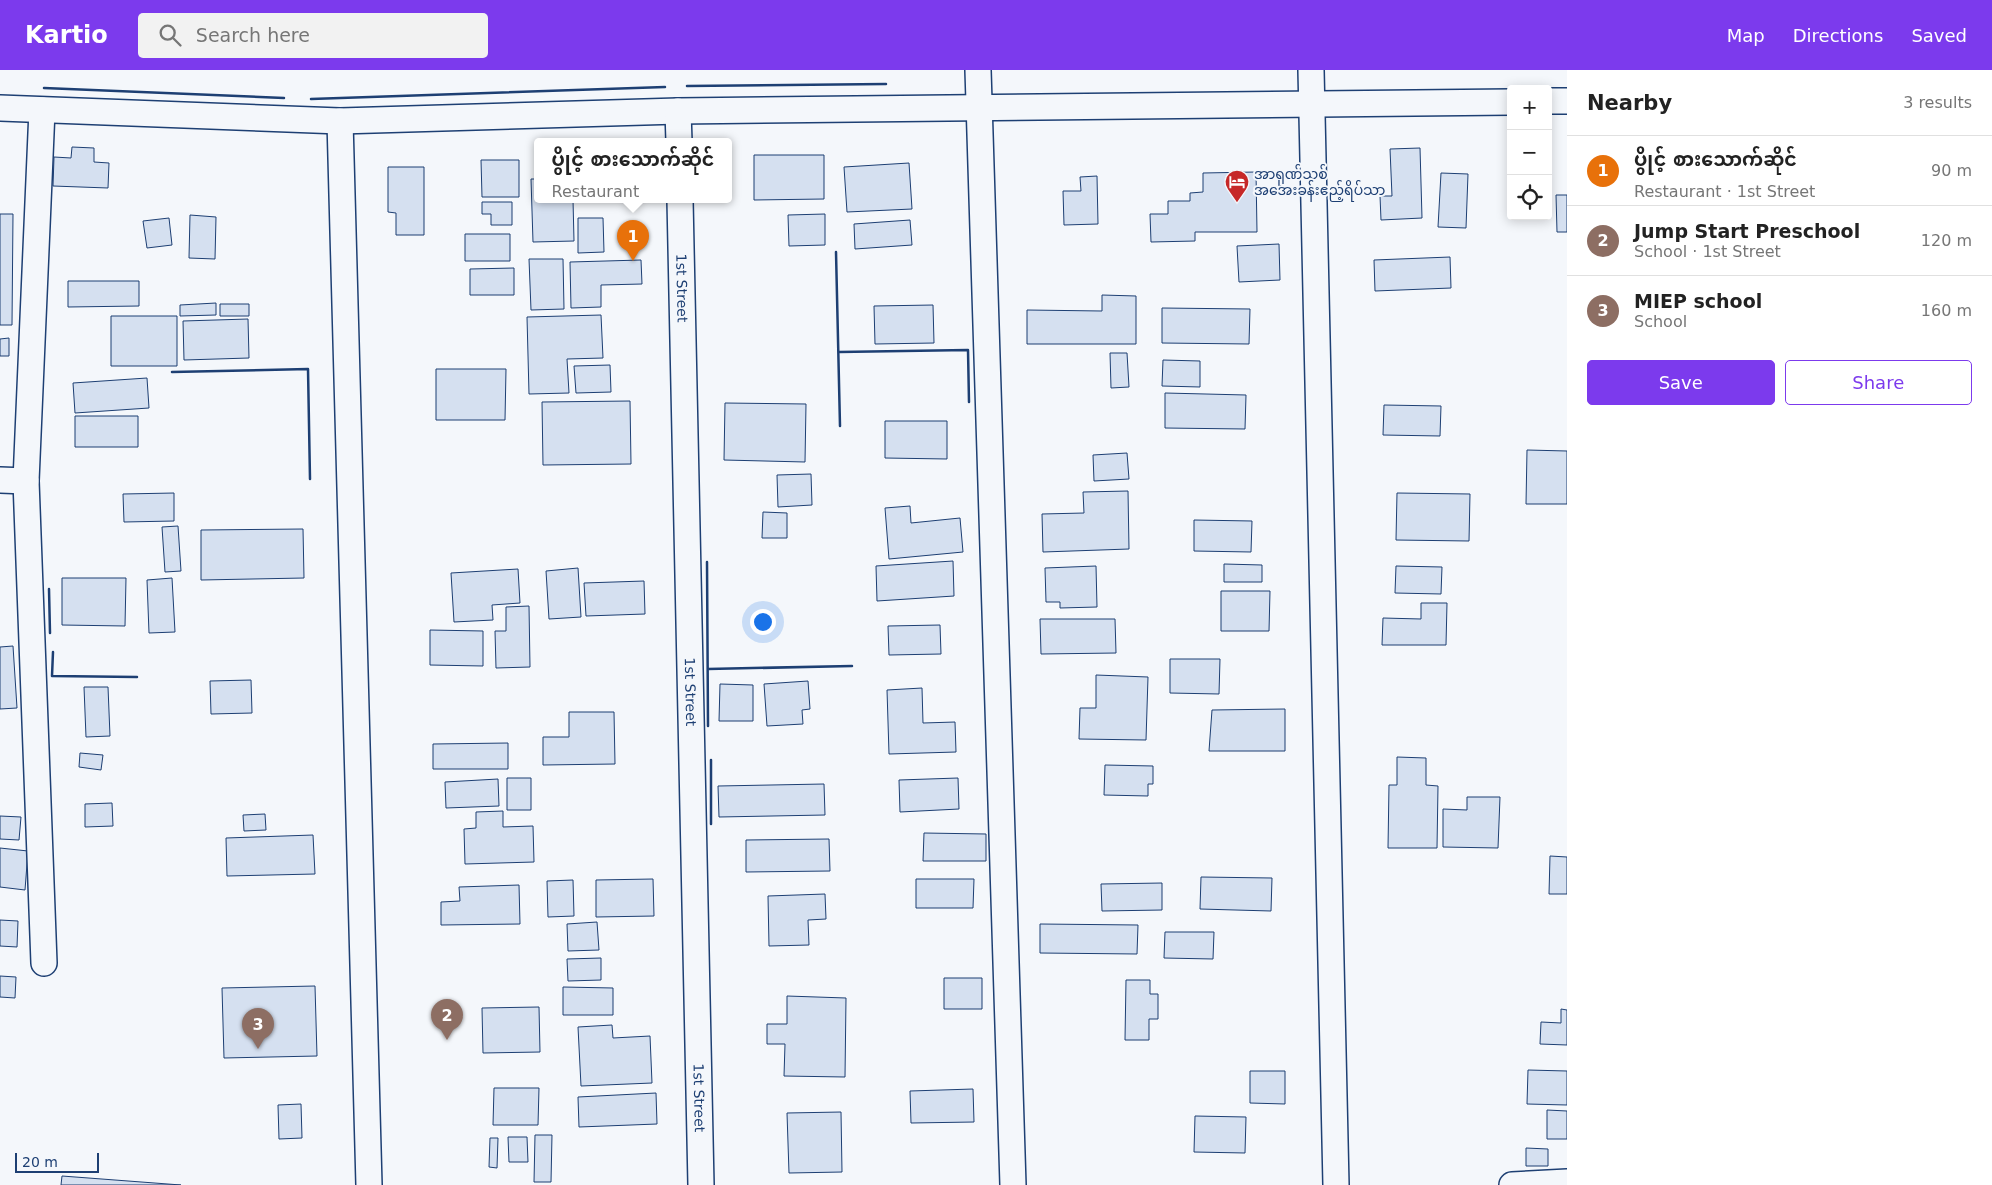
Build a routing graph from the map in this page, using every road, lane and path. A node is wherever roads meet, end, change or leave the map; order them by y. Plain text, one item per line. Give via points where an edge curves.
1 (978, 70) edge
2 (1311, 70) edge
3 (1552, 101) edge
4 (1567, 101) edge
5 (1507, 102) edge
6 (1312, 104) junction
7 (0, 108) edge
8 (978, 108) junction
9 (42, 110) junction
10 (678, 111) junction
11 (340, 121) junction
12 (679, 138) edge
13 (680, 203) edge
14 (0, 480) edge
15 (26, 481) junction
16 (44, 963) dead end
17 (1567, 1182) edge
18 (369, 1185) edge
19 (701, 1185) edge
20 (1013, 1185) edge
21 (1336, 1185) edge
22 (1512, 1185) edge

1 - 8 street
2 - 6 street
3 - 4 street
5 - 6 street
6 - 8 street
6 - 21 street
7 - 9 street
8 - 10 street
8 - 20 street
9 - 11 street
9 - 15 street
10 - 11 street
10 - 12 street
11 - 18 street
13 - 19 street, 1st Street
14 - 15 street
15 - 16 street
17 - 22 street

